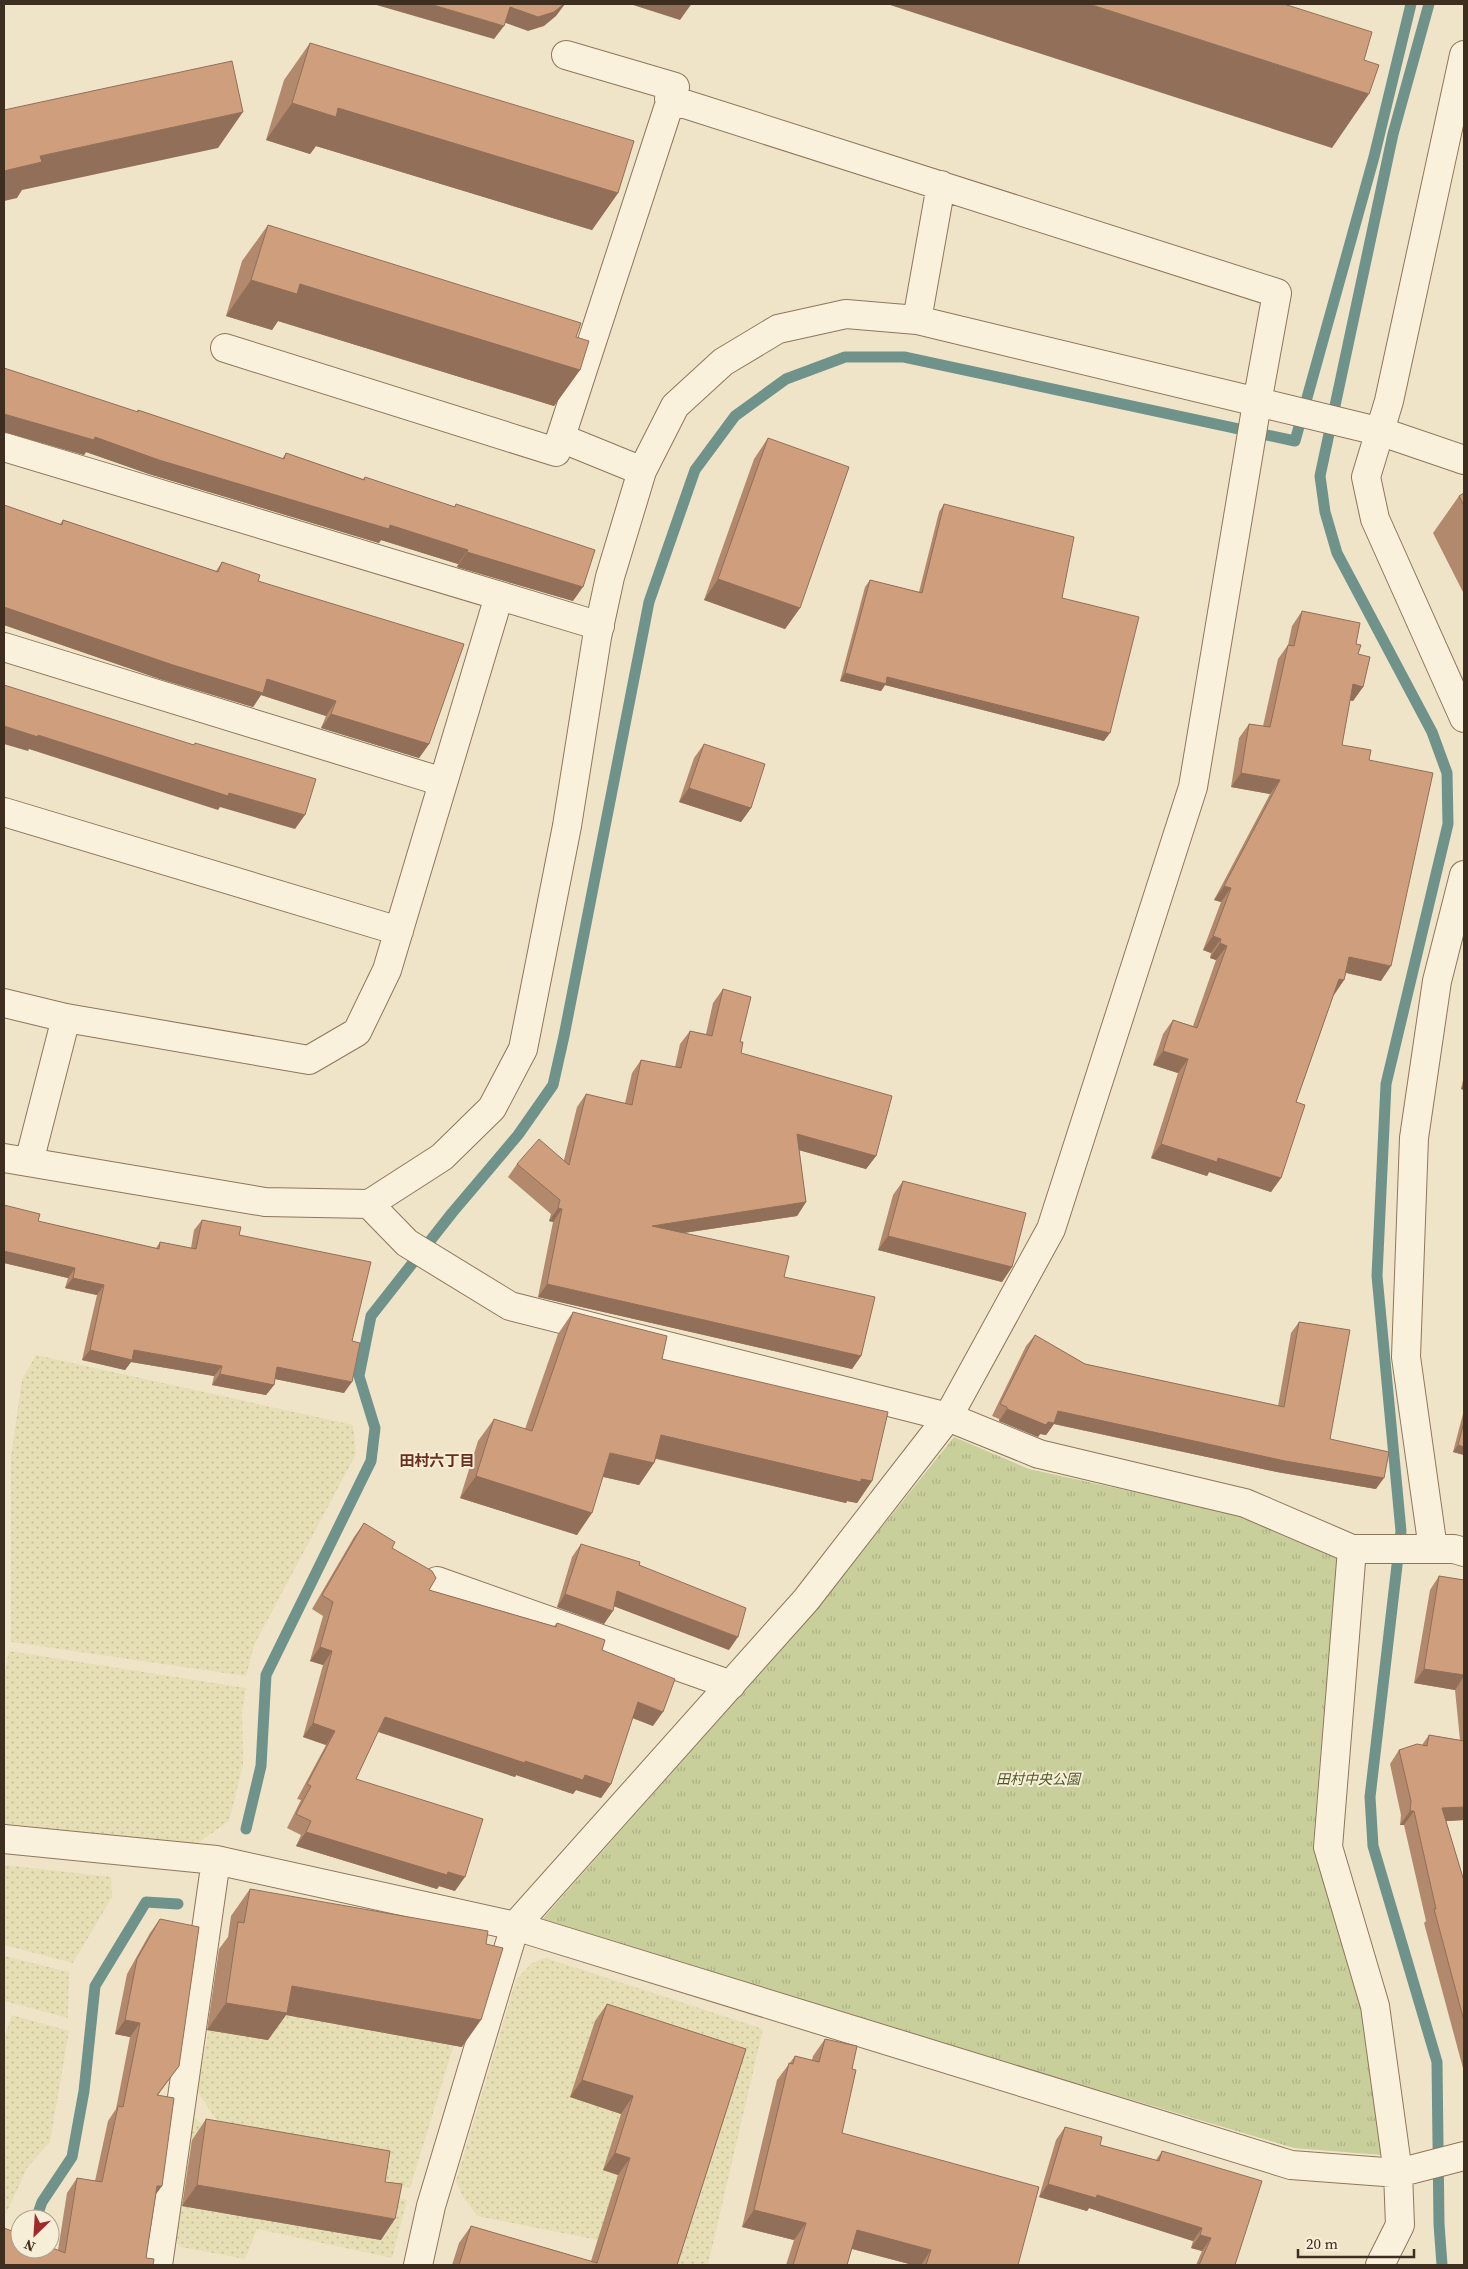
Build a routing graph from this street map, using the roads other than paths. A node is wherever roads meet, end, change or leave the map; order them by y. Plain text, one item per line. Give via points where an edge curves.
1 (566, 55) dead end
2 (1464, 55) edge
3 (669, 99) junction
4 (941, 185) junction
5 (917, 320) junction
6 (225, 348) dead end
7 (1257, 403) junction
8 (1369, 429) junction
9 (560, 438) junction
10 (4, 447) edge
11 (1464, 460) edge
12 (642, 471) junction
13 (499, 596) junction
14 (600, 626) junction
15 (4, 647) edge
16 (1464, 718) edge
17 (443, 782) junction
18 (4, 812) edge
19 (1464, 875) edge
20 (399, 931) junction
21 (4, 1002) edge
22 (66, 1018) junction
23 (16, 1160) edge
24 (369, 1204) junction
25 (948, 1417) junction
26 (1362, 1549) junction
27 (1427, 1549) junction
28 (1464, 1552) edge
29 (438, 1581) dead end
30 (730, 1684) junction
31 (4, 1839) edge
32 (216, 1860) junction
33 (515, 1926) junction
34 (1463, 2156) edge
35 (1398, 2173) junction
36 (1400, 2224) junction
37 (158, 2265) edge
38 (418, 2265) edge
39 (1380, 2265) edge
40 (1402, 2265) edge

1 - 3 street via 675,87
2 - 8 street
3 - 4 street
3 - 9 street
4 - 5 street
4 - 7 street via 1277,293
5 - 7 street
5 - 12 street via 846,314 778,329 722,362 675,406
6 - 9 street via 556,452
7 - 8 street
7 - 25 street via 1193,787 1051,1228
8 - 11 street
8 - 16 street via 1366,477 1375,519
9 - 12 street
10 - 13 street
12 - 14 street via 610,578
13 - 14 street
13 - 17 street
14 - 24 street via 567,826 523,1049 492,1108 442,1157
15 - 17 street
17 - 20 street
18 - 20 street
19 - 27 street via 1437,981 1414,1138 1406,1358
20 - 22 street via 387,970 357,1032 309,1060
21 - 22 street
22 - 23 street
23 - 24 street via 265,1202
24 - 25 street via 407,1243 510,1306
25 - 26 street via 1039,1454 1245,1503
25 - 30 street via 806,1600
26 - 27 street
26 - 35 street via 1328,1846 1375,2006
27 - 28 street
29 - 30 street
30 - 33 street
31 - 32 street
32 - 33 street
32 - 37 street
33 - 35 street via 1291,2165
33 - 38 street via 431,2206
34 - 35 street
35 - 36 street
36 - 39 street
36 - 40 street

